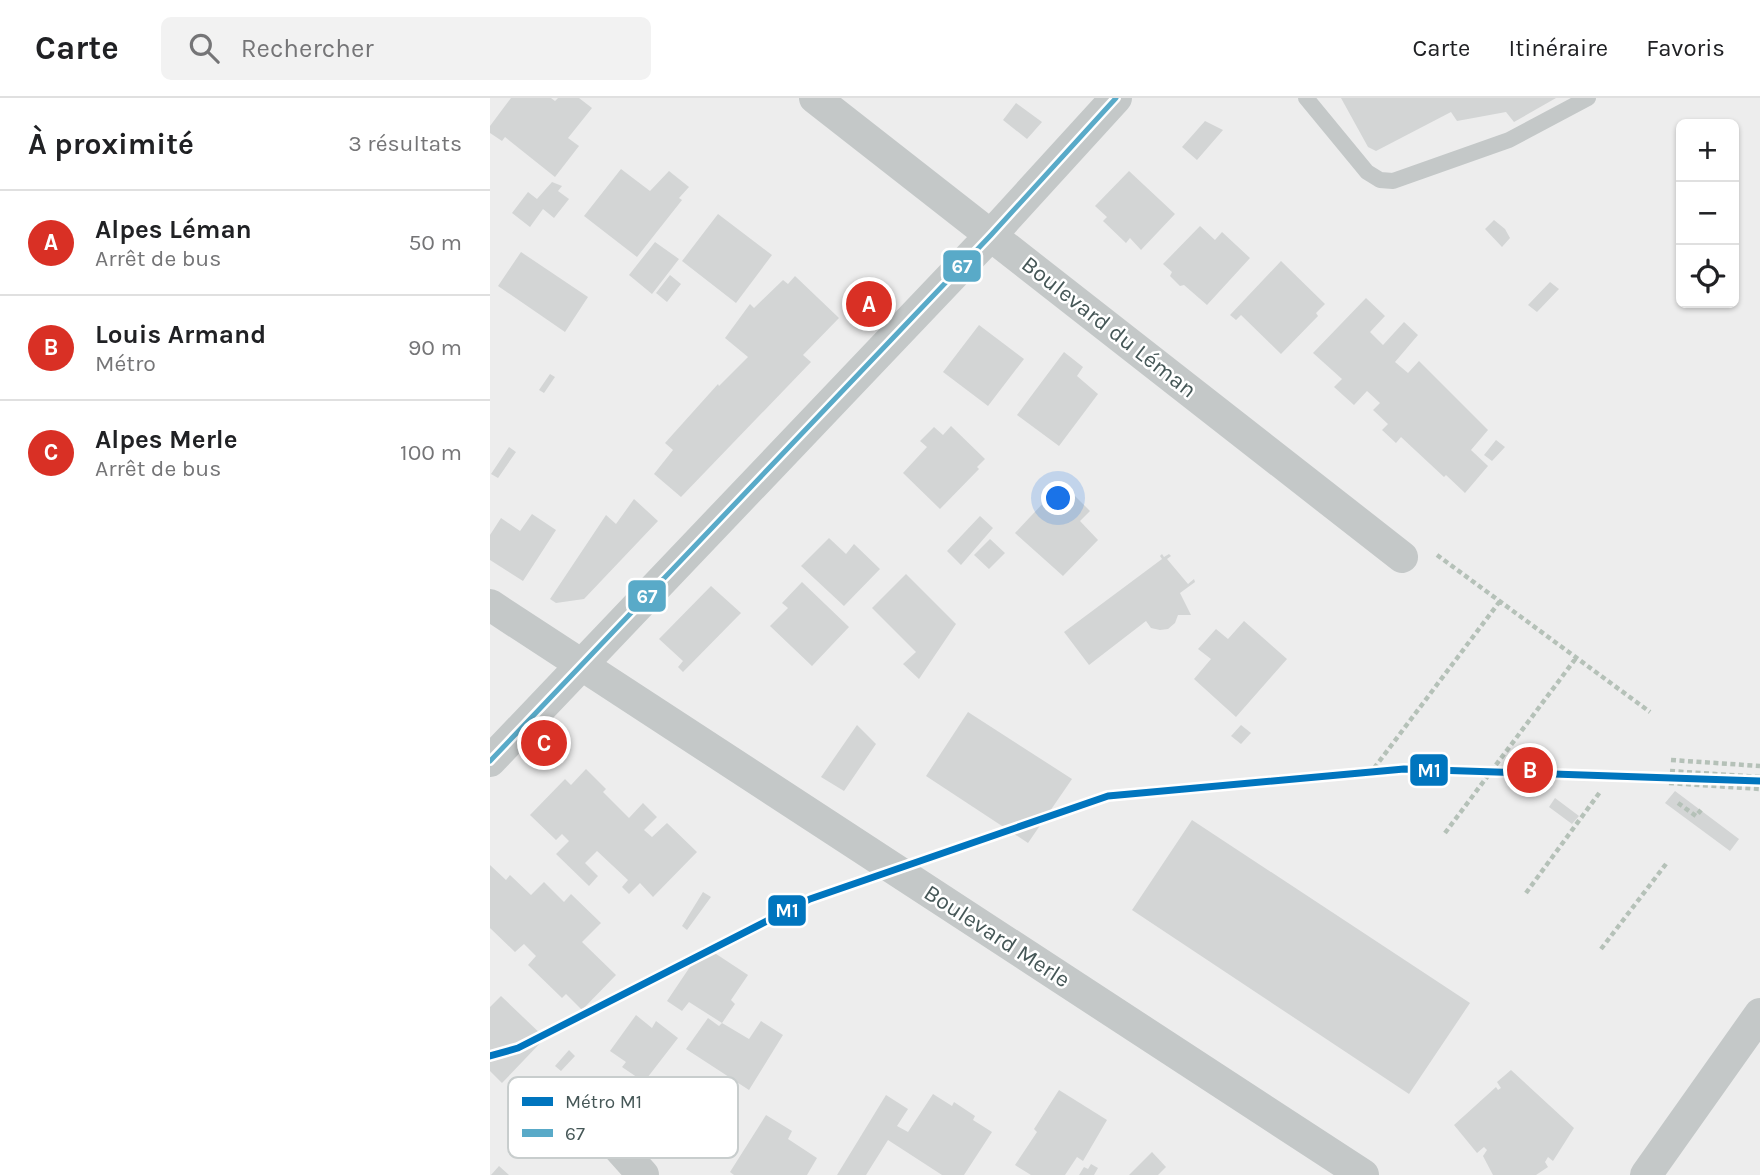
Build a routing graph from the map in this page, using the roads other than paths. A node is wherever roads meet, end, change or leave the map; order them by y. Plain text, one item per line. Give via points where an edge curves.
1 (815, 98) edge
2 (1116, 98) edge
3 (1306, 98) edge
4 (1588, 98) edge
5 (991, 236) junction
6 (1402, 557) road end
7 (490, 605) edge
8 (583, 666) junction
9 (490, 761) edge
10 (1760, 1014) edge
11 (628, 1158) edge
12 (643, 1175) edge
13 (1363, 1175) edge
14 (1646, 1175) edge

1 - 5 street, Boulevard du Léman
2 - 5 street
3 - 4 lane via 1367,172 1393,181 1509,140
5 - 6 street, Boulevard du Léman
5 - 8 street
7 - 8 street, Boulevard Merle
8 - 9 street
8 - 13 street, Boulevard Merle
10 - 14 street
11 - 12 street

